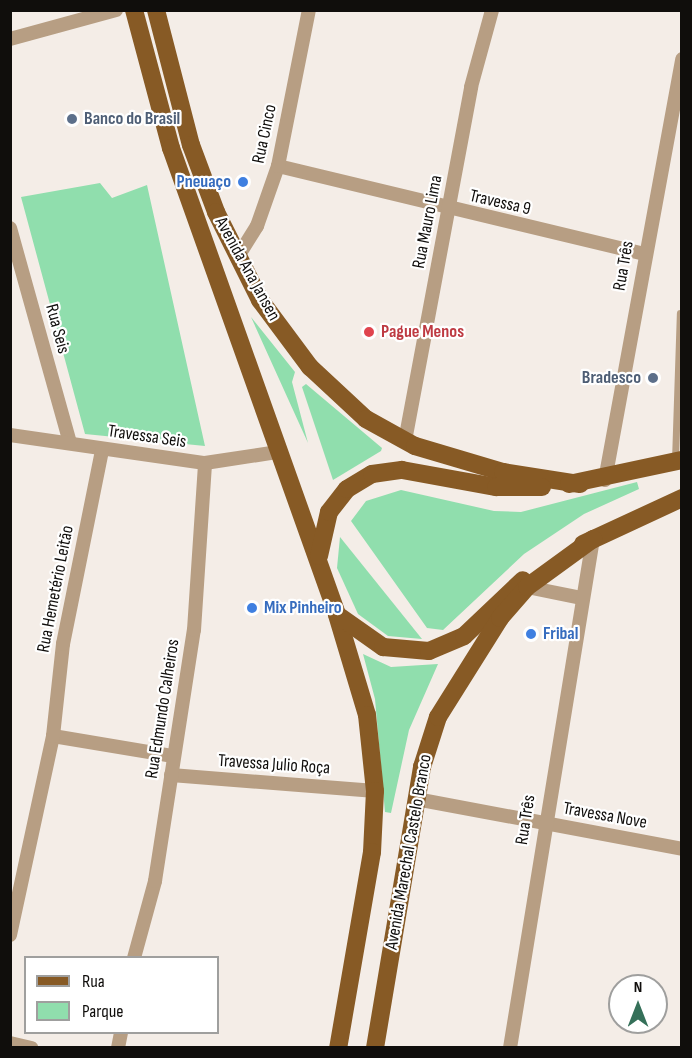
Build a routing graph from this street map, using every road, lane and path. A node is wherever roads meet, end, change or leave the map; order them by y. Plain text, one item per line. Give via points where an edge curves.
1 (116, 10) edge
2 (135, 10) edge
3 (156, 10) edge
4 (309, 10) edge
5 (492, 10) edge
6 (10, 39) edge
7 (681, 59) edge
8 (278, 166) junction
9 (448, 210) junction
10 (10, 228) edge
11 (645, 254) junction
12 (237, 258) junction
13 (680, 313) dead end
14 (10, 435) edge
15 (69, 440) junction
16 (405, 441) junction
17 (102, 450) junction
18 (279, 452) junction
19 (678, 461) edge
20 (205, 463) junction
21 (605, 480) junction
22 (580, 483) junction
23 (681, 498) edge
24 (593, 539) junction
25 (319, 563) junction
26 (527, 587) junction
27 (581, 598) junction
28 (337, 615) junction
29 (53, 736) junction
30 (173, 756) junction
31 (171, 775) junction
32 (375, 791) junction
33 (416, 799) junction
34 (544, 823) junction
35 (681, 849) edge
36 (10, 935) edge
37 (134, 956) edge
38 (10, 1043) edge
39 (31, 1047) edge
40 (338, 1047) edge
41 (375, 1047) edge
42 (510, 1047) edge

1 - 6 street
2 - 18 main road, Avenida Ana Jansen via 171,148
3 - 12 main road, Avenida Ana Jansen via 191,145
4 - 8 street, Rua Cinco
5 - 9 street, Rua Mauro Lima
7 - 11 street, Rua Três
8 - 9 street, Travessa 9
8 - 12 street, Rua Cinco via 257,226
9 - 11 street, Travessa 9
9 - 16 street, Rua Mauro Lima
10 - 15 street, Rua Seis
11 - 21 street, Rua Três
12 - 16 main road, Avenida Ana Jansen via 280,328 324,382 366,419
13 - 19 lane
14 - 15 street, Travessa Seis
15 - 17 street, Travessa Seis
16 - 22 main road, Avenida Ana Jansen via 482,467
17 - 20 street, Travessa Seis
17 - 29 street, Rua Hemetério Leitão via 62,653
18 - 20 street, Travessa Seis
18 - 25 main road, Avenida Ana Jansen
19 - 21 main road
20 - 30 street, Rua Edmundo Calheiros via 194,630
21 - 22 main road
22 - 25 main road via 515,488 422,472 372,474 347,489 329,512 320,538
23 - 24 main road
24 - 26 main road, Avenida Marechal Castelo Branco
24 - 27 street, Rua Três
24 - 28 main road via 521,581 464,636 439,649 383,647
25 - 28 main road, Avenida Marechal Castelo Branco
26 - 27 street
26 - 33 main road, Avenida Marechal Castelo Branco via 461,673 428,742
27 - 34 street, Rua Três
28 - 32 main road, Avenida Marechal Castelo Branco via 367,716
29 - 30 street
29 - 36 street, Rua Hemetério Leitão
30 - 31 street, Rua Edmundo Calheiros
31 - 32 street, Travessa Julio Roça
31 - 37 street, Rua Edmundo Calheiros via 155,881
32 - 40 main road, Avenida Marechal Castelo Branco via 372,852
33 - 34 street, Travessa Nove
33 - 41 main road, Avenida Marechal Castelo Branco
34 - 35 street, Travessa Nove
34 - 42 street, Rua Três
38 - 39 street

